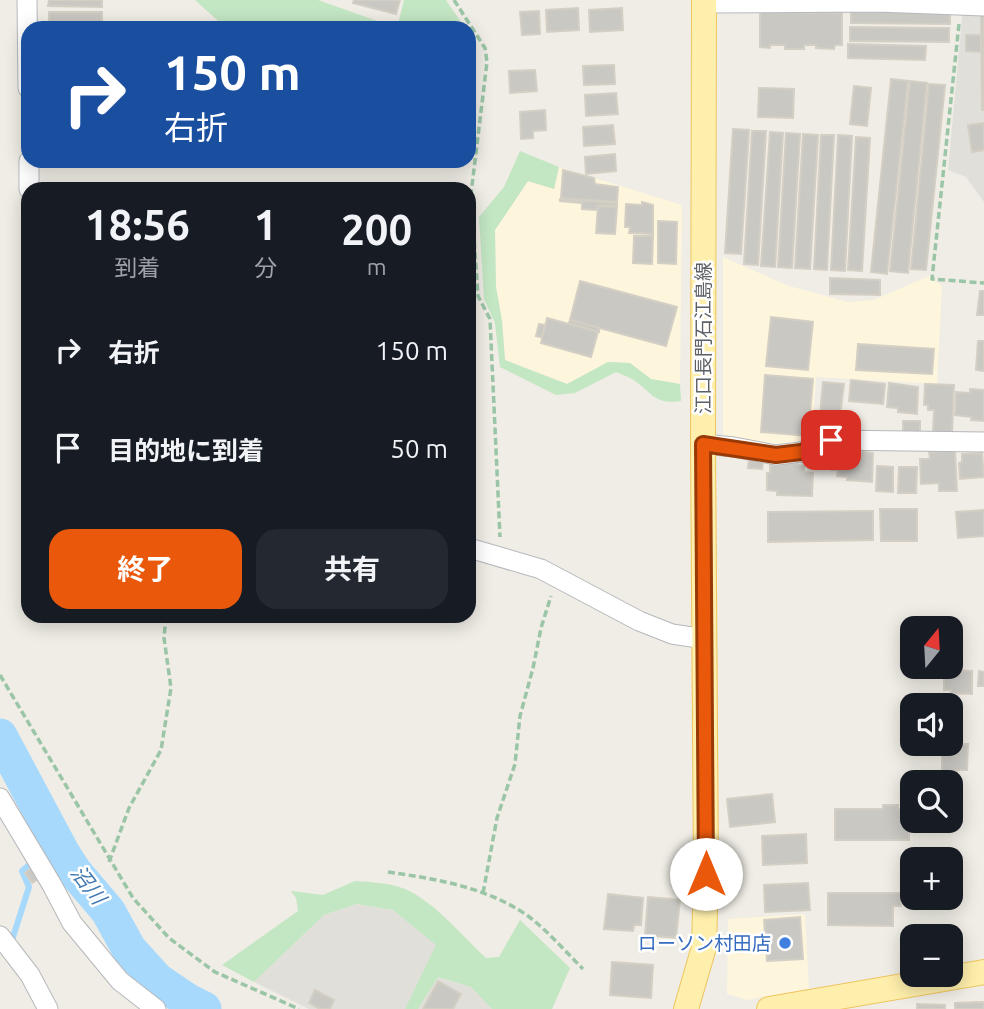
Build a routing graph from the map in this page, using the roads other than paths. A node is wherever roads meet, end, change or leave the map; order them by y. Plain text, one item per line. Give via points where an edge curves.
1 (27, 0) edge
2 (704, 2) edge
3 (984, 6) edge
4 (27, 21) edge
5 (984, 442) edge
6 (703, 444) junction
7 (476, 550) edge
8 (705, 639) junction
9 (0, 798) edge
10 (0, 936) edge
11 (984, 972) edge
12 (48, 1009) edge
13 (156, 1009) edge
14 (687, 1009) edge
15 (769, 1009) edge

1 - 4 street
2 - 3 street
2 - 6 main road, 江口長門石江島線
5 - 6 street via 831,440 801,452 776,455
6 - 8 main road, 江口長門石江島線
7 - 8 street via 561,579 672,634
8 - 14 main road, 江口長門石江島線 via 704,947
9 - 13 street via 72,923 120,981
10 - 12 street via 30,975
11 - 15 main road

